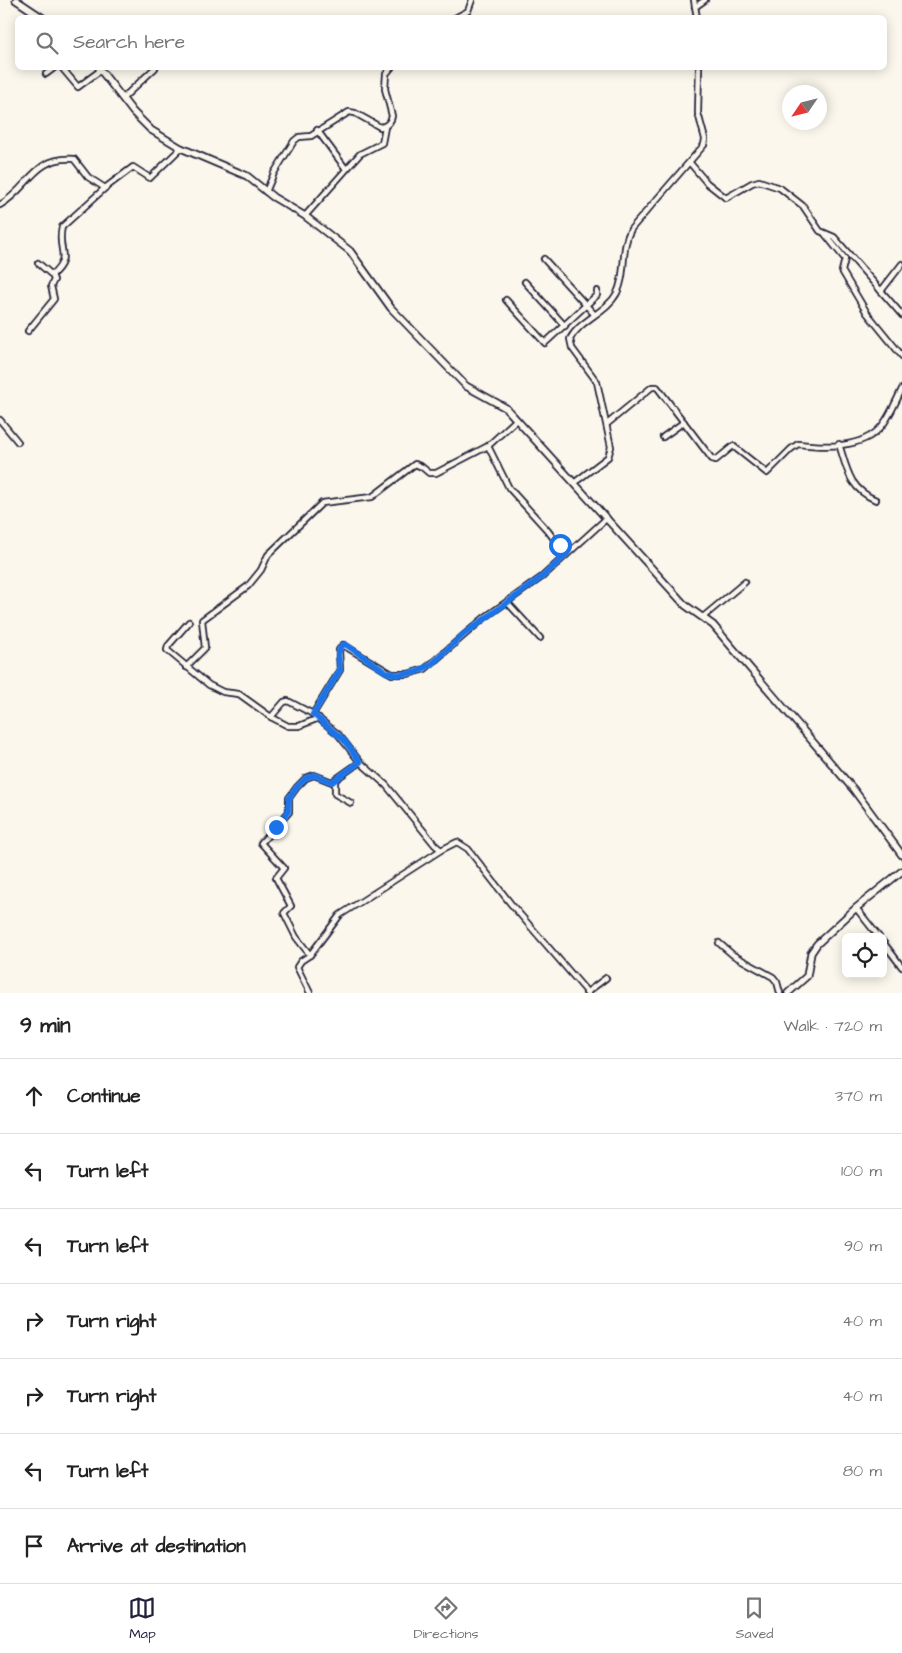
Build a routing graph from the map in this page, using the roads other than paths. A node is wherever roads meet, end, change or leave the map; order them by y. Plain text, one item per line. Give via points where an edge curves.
1 (16, 0) edge
2 (472, 0) edge
3 (694, 0) edge
4 (705, 0) edge
5 (695, 7) junction
6 (38, 15) edge
7 (461, 15) edge
8 (696, 15) edge
9 (51, 70) edge
10 (64, 70) edge
11 (99, 70) edge
12 (101, 70) edge
13 (153, 70) edge
14 (389, 70) edge
15 (699, 70) edge
16 (46, 74) dead end
17 (123, 98) junction
18 (385, 127) junction
19 (317, 130) junction
20 (181, 148) junction
21 (690, 163) junction
22 (346, 169) junction
23 (105, 188) junction
24 (266, 192) junction
25 (0, 205) edge
26 (306, 216) junction
27 (825, 234) junction
28 (544, 259) dead end
29 (38, 263) dead end
30 (902, 264) edge
31 (52, 275) junction
32 (525, 282) dead end
33 (597, 291) dead end
34 (881, 291) junction
35 (506, 300) dead end
36 (587, 305) junction
37 (594, 314) junction
38 (902, 315) edge
39 (565, 326) junction
40 (28, 331) dead end
41 (902, 356) edge
42 (902, 389) edge
43 (0, 420) edge
44 (516, 420) junction
45 (684, 422) junction
46 (607, 424) junction
47 (663, 438) dead end
48 (18, 442) dead end
49 (839, 444) junction
50 (488, 446) junction
51 (574, 483) junction
52 (876, 500) dead end
53 (607, 518) junction
54 (566, 555) junction
55 (745, 582) dead end
56 (507, 602) junction
57 (703, 617) junction
58 (189, 622) dead end
59 (540, 638) dead end
60 (186, 667) junction
61 (313, 714) junction
62 (271, 718) junction
63 (319, 718) junction
64 (360, 762) junction
65 (335, 781) junction
66 (351, 803) dead end
67 (441, 850) junction
68 (902, 855) edge
69 (902, 871) edge
70 (856, 908) junction
71 (876, 933) edge
72 (719, 943) dead end
73 (887, 947) edge
74 (310, 955) junction
75 (902, 967) edge
76 (606, 978) dead end
77 (310, 993) edge
78 (587, 993) edge
79 (780, 993) edge
80 (788, 993) edge

1 - 6 street
2 - 7 street via 468,11
3 - 5 street
4 - 5 street
5 - 8 street
9 - 16 street
10 - 11 street via 78,87
12 - 17 street
13 - 17 street
14 - 18 street via 385,89 392,119
15 - 21 street via 698,113 705,140
17 - 20 street via 145,125
18 - 19 street via 376,126 349,112
18 - 22 street via 382,143 360,154
19 - 22 street
19 - 24 street via 311,136 299,137 292,143
20 - 23 street via 150,178 133,167
20 - 24 street via 242,174
21 - 27 street via 706,183 726,198 759,181 780,188 796,198
21 - 37 street via 631,229 624,246 617,293
22 - 26 street
23 - 25 street via 88,177 74,159 65,159 39,167 18,191
23 - 31 street via 62,227 64,262
24 - 26 street
26 - 44 street via 354,255 391,308 466,386 501,404
27 - 34 street via 834,237
27 - 41 street via 845,259 842,271 867,313
28 - 36 street
29 - 31 street
30 - 34 street
31 - 40 street via 54,299
32 - 39 street
33 - 36 street
34 - 38 street
35 - 39 street via 544,343
36 - 37 street
36 - 39 street
37 - 46 street via 569,342 597,382
42 - 49 street via 881,427 873,435 850,444
43 - 48 street
44 - 50 street
44 - 51 street
45 - 46 street via 655,386
45 - 47 street
45 - 49 street via 712,459 716,460 733,446 764,473 769,472 794,446
46 - 51 street via 611,453
49 - 52 street via 852,481 865,496
50 - 54 street via 509,488
50 - 60 street via 433,474 415,464 372,497 322,503 268,555 248,586 202,620 205,648
51 - 53 street
53 - 54 street
53 - 57 street via 685,605
54 - 56 street
55 - 57 street
56 - 59 street
56 - 61 street via 463,635 432,664 417,672 392,674 343,645 339,650 340,670
57 - 68 street via 854,790
58 - 60 street via 167,648
60 - 62 street via 218,689 239,694
61 - 62 street via 288,701
61 - 63 street
62 - 63 street via 291,727
63 - 64 street via 344,740
64 - 65 street
64 - 67 street via 386,784
65 - 66 street via 335,794
65 - 74 street via 328,782 314,775 306,778 289,798 288,812 262,843 284,868 276,878 290,906 284,913
67 - 74 street via 340,915
67 - 78 street via 457,842 468,849
69 - 70 street
70 - 71 street
70 - 80 street via 814,948 807,976
72 - 79 street via 773,977
73 - 75 street
74 - 77 street via 297,967
76 - 78 street

